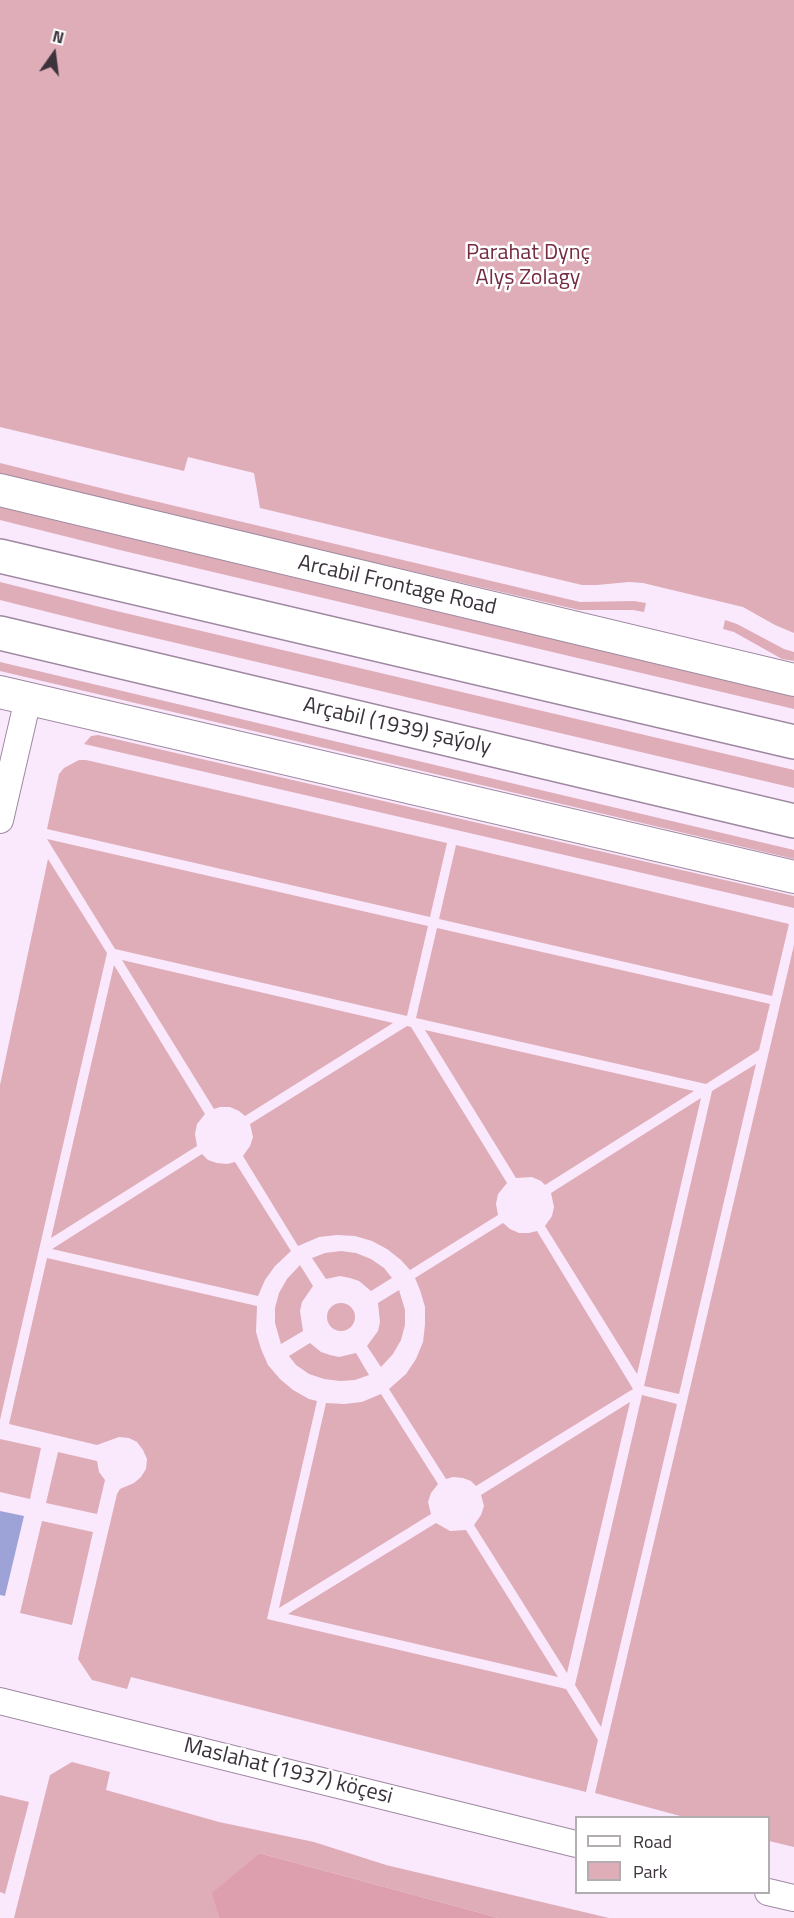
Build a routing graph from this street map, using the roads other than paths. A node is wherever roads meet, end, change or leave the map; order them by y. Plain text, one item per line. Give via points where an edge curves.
1 (0, 490) edge
2 (0, 556) edge
3 (0, 633) edge
4 (794, 680) edge
5 (14, 696) edge
6 (794, 742) edge
7 (0, 820) edge
8 (794, 821) edge
9 (794, 877) edge
10 (0, 1701) edge
11 (575, 1844) edge
12 (770, 1892) edge
13 (794, 1898) edge

1 - 4 street, Arcabil Frontage Road
2 - 6 main road
3 - 8 main road, Arçabil (1939) şaýoly
5 - 7 street
5 - 9 street
10 - 11 street, Maslahat (1937) köçesi
12 - 13 street

